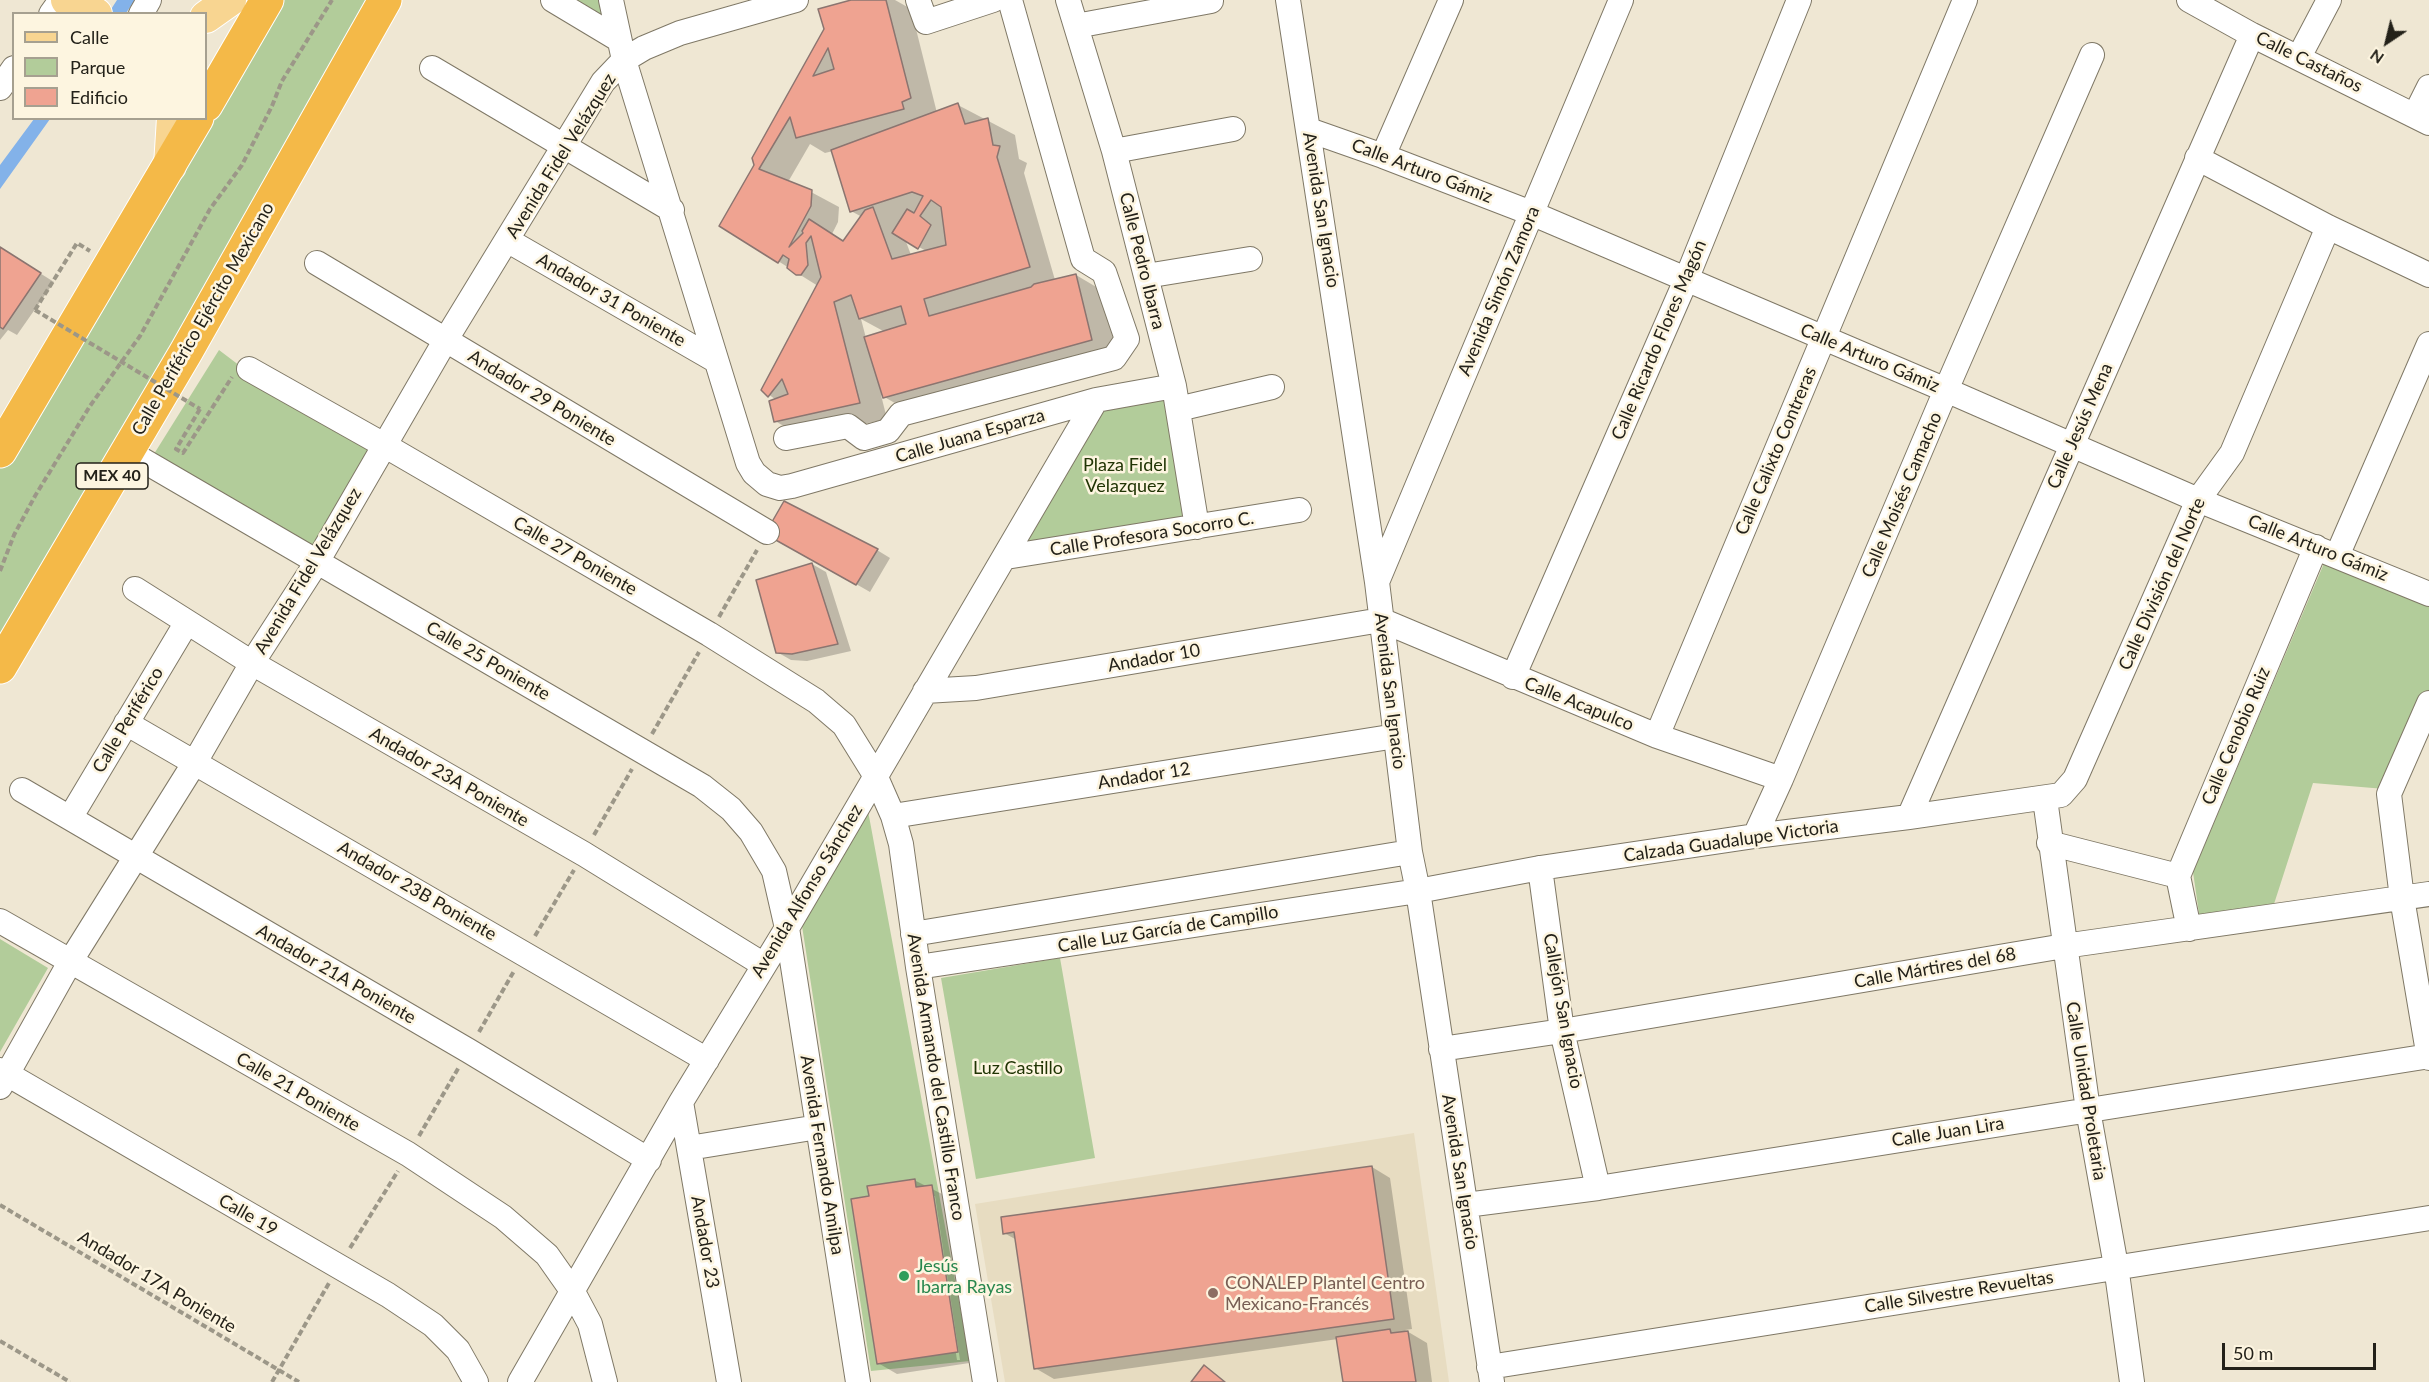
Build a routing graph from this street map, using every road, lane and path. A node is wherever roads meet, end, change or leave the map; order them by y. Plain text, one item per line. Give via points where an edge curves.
1 (230, 0) edge
2 (267, 0) edge
3 (332, 0) edge
4 (385, 0) edge
5 (553, 0) edge
6 (611, 0) edge
7 (796, 0) edge
8 (918, 0) edge
9 (993, 0) edge
10 (1010, 0) edge
11 (1068, 0) edge
12 (1288, 0) edge
13 (1450, 0) edge
14 (1621, 0) edge
15 (1799, 0) edge
16 (1965, 0) edge
17 (2189, 0) edge
18 (2329, 0) edge
19 (1211, 1) edge
20 (207, 16) edge
21 (1076, 26) junction
22 (2252, 35) junction
23 (621, 49) junction
24 (2092, 55) dead end
25 (2299, 57) junction
26 (432, 68) dead end
27 (12, 71) edge
28 (2429, 87) edge
29 (0, 88) edge
30 (207, 103) edge
31 (2422, 119) edge
32 (173, 120) edge
33 (196, 120) edge
34 (1233, 129) dead end
35 (1309, 130) junction
36 (566, 147) junction
37 (1114, 151) junction
38 (1383, 156) junction
39 (2197, 158) junction
40 (170, 166) junction
41 (672, 210) junction
42 (1531, 213) junction
43 (2328, 227) junction
44 (507, 240) junction
45 (1250, 259) dead end
46 (317, 263) dead end
47 (111, 264) junction
48 (2429, 275) edge
49 (1146, 276) junction
50 (1686, 280) junction
51 (1822, 338) junction
52 (445, 341) junction
53 (2429, 344) edge
54 (715, 360) junction
55 (249, 369) joint
56 (1272, 387) dead end
57 (1946, 390) junction
58 (1176, 397) junction
59 (1096, 400) junction
60 (786, 438) dead end
61 (384, 445) junction
62 (2072, 445) junction
63 (0, 451) edge
64 (126, 451) junction
65 (2198, 500) junction
66 (1299, 510) dead end
67 (1197, 527) junction
68 (768, 532) dead end
69 (2327, 551) junction
70 (1006, 557) junction
71 (317, 562) junction
72 (0, 571) edge
73 (1377, 582) junction
74 (135, 589) dead end
75 (2429, 594) edge
76 (1381, 620) junction
77 (187, 622) junction
78 (252, 663) junction
79 (0, 667) edge
80 (1513, 676) junction
81 (925, 691) junction
82 (2429, 703) edge
83 (126, 723) junction
84 (1396, 736) junction
85 (1657, 736) junction
86 (195, 762) junction
87 (875, 775) junction
88 (1781, 779) junction
89 (22, 790) dead end
90 (2044, 799) junction
91 (893, 816) junction
92 (1909, 817) junction
93 (70, 818) junction
94 (1755, 836) junction
95 (2049, 843) junction
96 (1410, 852) junction
97 (135, 857) junction
98 (1540, 868) junction
99 (2178, 876) junction
100 (1418, 891) junction
101 (2429, 894) edge
102 (2402, 898) junction
103 (0, 921) edge
104 (787, 928) junction
105 (2189, 929) junction
106 (913, 934) junction
107 (2064, 946) junction
108 (70, 962) junction
109 (764, 965) junction
110 (918, 967) junction
111 (1562, 1031) junction
112 (1441, 1048) junction
113 (2429, 1057) edge
114 (707, 1060) junction
115 (2, 1077) edge
116 (681, 1102) junction
117 (2088, 1110) junction
118 (818, 1127) junction
119 (689, 1148) junction
120 (649, 1160) junction
121 (1598, 1188) junction
122 (0, 1205) edge
123 (1466, 1205) junction
124 (2429, 1218) edge
125 (2116, 1266) junction
126 (573, 1292) junction
127 (0, 1341) edge
128 (1491, 1374) edge
129 (980, 1381) edge
130 (70, 1382) edge
131 (299, 1382) edge
132 (476, 1382) edge
133 (520, 1382) edge
134 (605, 1382) edge
135 (729, 1382) edge
136 (858, 1382) edge
137 (2132, 1382) edge

1 - 20 main road
2 - 30 highway
3 - 72 path via 282,81 242,165 210,209 140,336 90,406 35,496
4 - 64 highway, Calle Periférico Ejército Mexicano / MEX 40
5 - 23 street
6 - 23 street
7 - 23 street, Avenida Fidel Velázquez via 680,33 644,48
8 - 9 street via 926,22
10 - 60 street via 1083,259 1104,272 1127,339 1114,358 901,414 888,431 864,438 848,426
11 - 21 street, Calle Pedro Ibarra
12 - 35 street, Avenida San Ignacio
13 - 38 street
14 - 42 street, Avenida Simón Zamora
15 - 50 street, Calle Ricardo Flores Magón
16 - 51 street, Calle Calixto Contreras
17 - 22 street, Calle Castaños
18 - 25 street
19 - 21 street
21 - 37 street, Calle Pedro Ibarra
22 - 25 street, Calle Castaños
22 - 39 street, Calle Jesús Mena
23 - 36 street, Avenida Fidel Velázquez
23 - 41 street
24 - 57 street, Calle Moisés Camacho
25 - 31 street, Calle Castaños
26 - 36 street
27 - 29 street
28 - 31 street
32 - 40 main road
33 - 40 highway
34 - 37 street
35 - 38 street, Calle Arturo Gámiz
35 - 73 street, Avenida San Ignacio
36 - 41 street
36 - 44 street, Avenida Fidel Velázquez
37 - 49 street, Calle Pedro Ibarra
38 - 42 street, Calle Arturo Gámiz
39 - 43 street
39 - 62 street, Calle Jesús Mena
40 - 47 highway
41 - 54 street
42 - 50 street, Calle Arturo Gámiz
42 - 73 street, Avenida Simón Zamora
43 - 48 street
43 - 65 street, Calle División del Norte via 2232,453
44 - 52 street, Avenida Fidel Velázquez
44 - 54 street, Andador 31 Poniente
45 - 49 street
46 - 52 street, Andador 29 Poniente
47 - 55 path, bridge via 77,243 36,310 200,409 176,449 183,453 229,378
47 - 63 highway
49 - 58 street, Calle Pedro Ibarra
50 - 51 street, Calle Arturo Gámiz
50 - 80 street, Calle Ricardo Flores Magón
51 - 57 street, Calle Arturo Gámiz
51 - 85 street, Calle Calixto Contreras
52 - 61 street, Avenida Fidel Velázquez
52 - 68 street, Andador 29 Poniente
53 - 69 street, Calle Cenobio Ruiz
54 - 59 street, Calle Juana Esparza via 748,463 767,484 780,488
55 - 61 street, Calle 27 Poniente
56 - 58 street, Calle Juana Esparza
57 - 62 street, Calle Arturo Gámiz
57 - 88 street, Calle Moisés Camacho
58 - 59 street, Calle Juana Esparza
58 - 67 street, Calle Pedro Ibarra
59 - 70 street, Avenida Alfonso Sánchez
61 - 71 street, Avenida Fidel Velázquez
61 - 87 street, Calle 27 Poniente via 709,634 816,701 844,725
62 - 65 street, Calle Arturo Gámiz
62 - 92 street, Calle Jesús Mena
64 - 71 street, Calle 25 Poniente
64 - 79 highway, Calle Periférico Ejército Mexicano / MEX 40
65 - 69 street, Calle Arturo Gámiz
65 - 90 street, Calle División del Norte via 2075,779 2061,795
66 - 67 street, Calle Profesora Socorro C.
67 - 70 street, Calle Profesora Socorro C.
69 - 75 street, Calle Arturo Gámiz
69 - 99 street, Calle Cenobio Ruiz
70 - 81 street, Avenida Alfonso Sánchez
71 - 78 street, Avenida Fidel Velázquez
71 - 104 street, Calle 25 Poniente via 702,786 731,809 751,832 774,871
73 - 76 street, Avenida San Ignacio
74 - 77 street, Andador 23A Poniente
76 - 80 street, Calle Acapulco
76 - 81 street, Andador 10 via 976,688
76 - 84 street, Avenida San Ignacio
77 - 78 street, Andador 23A Poniente
77 - 83 street, Calle Periférico
78 - 86 street, Avenida Fidel Velázquez
78 - 109 street, Andador 23A Poniente via 584,854
80 - 85 street, Calle Acapulco
81 - 87 street, Avenida Alfonso Sánchez
82 - 102 street via 2389,794
83 - 86 street, Andador 23B Poniente
83 - 93 street, Calle Periférico
84 - 91 street, Andador 12
84 - 96 street, Avenida San Ignacio
85 - 88 street, Calle Acapulco
86 - 97 street, Avenida Fidel Velázquez
86 - 114 street, Andador 23B Poniente
87 - 91 street, Avenida Armando del Castillo Franco
87 - 104 street, Avenida Alfonso Sánchez
88 - 94 street, Calle Moisés Camacho
89 - 93 street, Andador 21A Poniente
90 - 92 street, Calzada Guadalupe Victoria
90 - 95 street, Calle Unidad Proletaria
91 - 106 street, Avenida Armando del Castillo Franco via 901,844
92 - 94 street, Calzada Guadalupe Victoria
93 - 97 street, Andador 21A Poniente
94 - 98 street, Calzada Guadalupe Victoria
95 - 99 street
95 - 107 street, Calle Unidad Proletaria
96 - 100 street, Avenida San Ignacio
96 - 106 street, Calle Luz García de Campillo
97 - 108 street, Avenida Fidel Velázquez
97 - 120 street, Andador 21A Poniente
98 - 100 street, Calzada Guadalupe Victoria
98 - 111 street, Callejón San Ignacio
99 - 105 street
100 - 110 street, Calle Luz García de Campillo
100 - 112 street, Avenida San Ignacio
101 - 102 street, Calle Mártires del 68
102 - 105 street, Calle Mártires del 68
102 - 113 street
103 - 108 street, Calle 21 Poniente
104 - 109 street, Avenida Alfonso Sánchez
104 - 118 street, Avenida Fernando Amilpa
105 - 107 street, Calle Mártires del 68
106 - 110 street, Avenida Armando del Castillo Franco
107 - 111 street, Calle Mártires del 68
107 - 117 street, Calle Unidad Proletaria
108 - 115 street, Avenida Fidel Velázquez
108 - 126 street, Calle 21 Poniente via 451,1181 503,1217 547,1255
109 - 114 street, Avenida Alfonso Sánchez
110 - 129 street, Avenida Armando del Castillo Franco
111 - 112 street, Calle Mártires del 68
111 - 121 street, Callejón San Ignacio
112 - 123 street, Avenida San Ignacio
113 - 117 street, Calle Juan Lira
114 - 116 street, Avenida Alfonso Sánchez
115 - 132 street, Calle 19 via 388,1295 433,1325 458,1350
116 - 119 street, Andador 23
116 - 120 street, Avenida Alfonso Sánchez
117 - 121 street, Calle Juan Lira
117 - 125 street, Calle Unidad Proletaria
118 - 119 street
118 - 136 street, Avenida Fernando Amilpa
119 - 135 street, Andador 23
120 - 126 street, Avenida Alfonso Sánchez
121 - 123 street, Calle Juan Lira
122 - 131 path, Andador 17A Poniente
123 - 128 street, Avenida San Ignacio
124 - 125 street, Calle Silvestre Revueltas
125 - 128 street, Calle Silvestre Revueltas
125 - 137 street, Calle Unidad Proletaria
126 - 133 street, Avenida Alfonso Sánchez
126 - 134 street, Calle 21 Poniente via 590,1324
127 - 130 path

